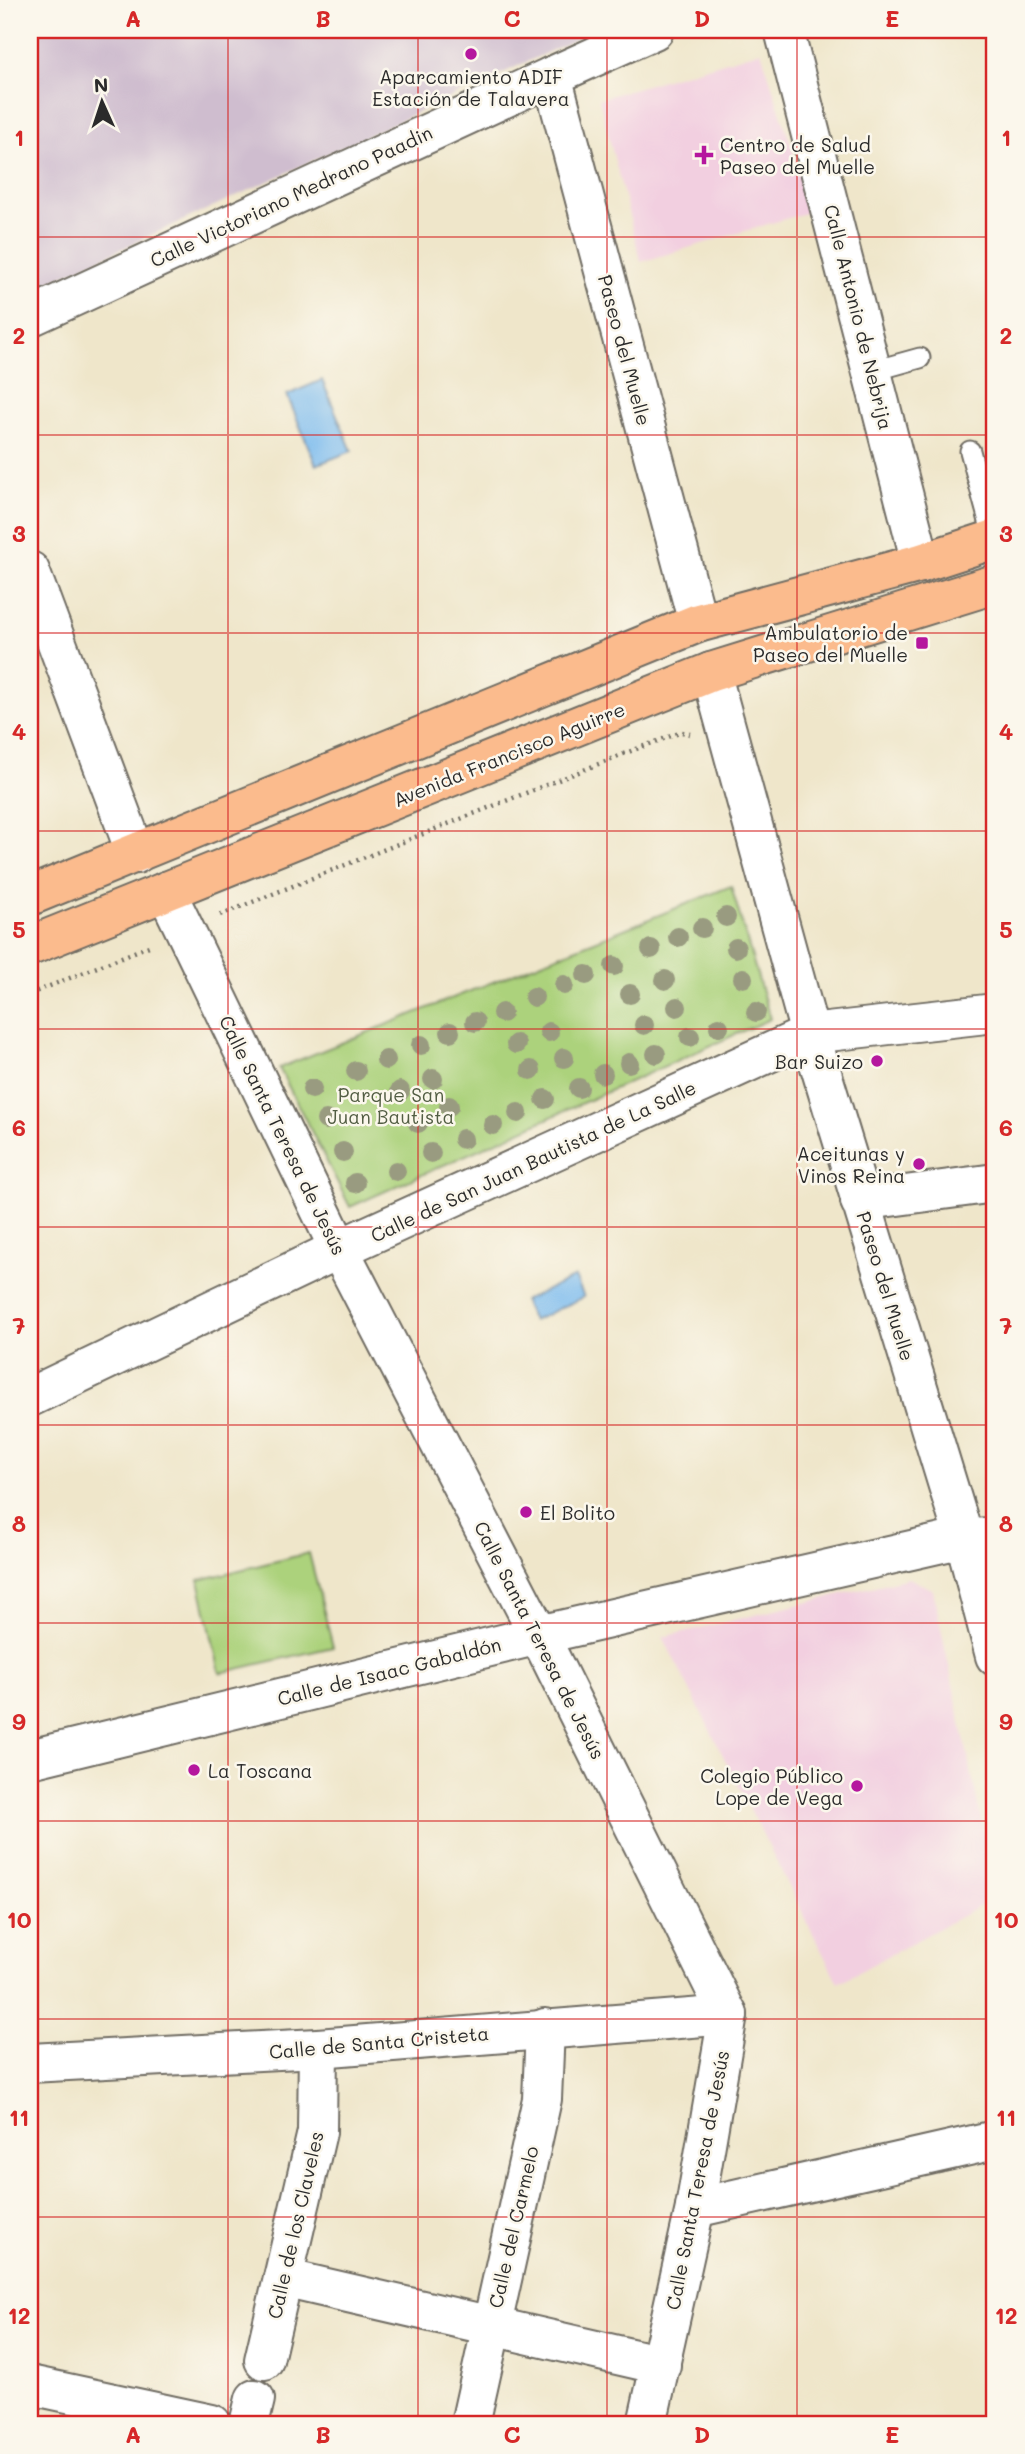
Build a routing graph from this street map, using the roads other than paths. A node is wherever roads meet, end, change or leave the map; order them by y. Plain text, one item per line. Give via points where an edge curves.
1 (654, 30) edge
2 (784, 30) edge
3 (552, 76) junction
4 (30, 317) edge
5 (920, 358) dead end
6 (873, 371) junction
7 (970, 451) dead end
8 (995, 539) edge
9 (921, 563) junction
10 (30, 571) edge
11 (995, 584) edge
12 (698, 623) junction
13 (711, 672) junction
14 (136, 854) junction
15 (166, 891) junction
16 (30, 896) edge
17 (30, 946) edge
18 (995, 1013) edge
19 (810, 1034) junction
20 (995, 1183) edge
21 (860, 1201) junction
22 (339, 1249) junction
23 (30, 1397) edge
24 (980, 1537) edge
25 (539, 1635) junction
26 (995, 1656) edge
27 (30, 1759) edge
28 (728, 2015) junction
29 (545, 2028) junction
30 (318, 2048) junction
31 (30, 2063) edge
32 (995, 2140) edge
33 (695, 2208) junction
34 (283, 2278) junction
35 (491, 2327) junction
36 (264, 2360) dead end
37 (661, 2365) junction
38 (30, 2385) edge
39 (212, 2424) edge
40 (470, 2424) edge
41 (647, 2424) edge

1 - 3 street, Calle Victoriano Medrano Paadin
2 - 6 street, Calle Antonio de Nebrija
3 - 4 street, Calle Victoriano Medrano Paadin
3 - 12 street, Paseo del Muelle
5 - 6 lane
6 - 9 street, Calle Antonio de Nebrija
7 - 8 lane
8 - 9 main road
9 - 12 main road
10 - 14 street
11 - 13 main road, Avenida Francisco Aguirre
12 - 14 main road
13 - 15 main road, Avenida Francisco Aguirre
13 - 19 street, Paseo del Muelle
14 - 16 main road
15 - 17 main road, Avenida Francisco Aguirre
15 - 22 street, Calle Santa Teresa de Jesús
18 - 19 street, Calle de San Juan Bautista de La Salle
19 - 21 street, Paseo del Muelle
19 - 22 street, Calle de San Juan Bautista de La Salle
20 - 21 street
21 - 24 street, Paseo del Muelle
22 - 23 street, Calle de San Juan Bautista de La Salle
22 - 25 street, Calle Santa Teresa de Jesús
24 - 25 street, Calle de Isaac Gabaldón
24 - 26 street, Paseo del Muelle
25 - 27 street, Calle de Isaac Gabaldón
25 - 28 street, Calle Santa Teresa de Jesús
28 - 29 street, Calle de Santa Cristeta
28 - 33 street, Calle Santa Teresa de Jesús
29 - 30 street, Calle de Santa Cristeta
29 - 35 street, Calle del Carmelo via 542,2099
30 - 31 street, Calle de Santa Cristeta
30 - 34 street, Calle de los Claveles via 317,2132
32 - 33 street
33 - 37 street, Calle Santa Teresa de Jesús
34 - 35 street
34 - 36 street, Calle de los Claveles
35 - 37 street
35 - 40 street, Calle del Carmelo
37 - 41 street, Calle Santa Teresa de Jesús
38 - 39 street

